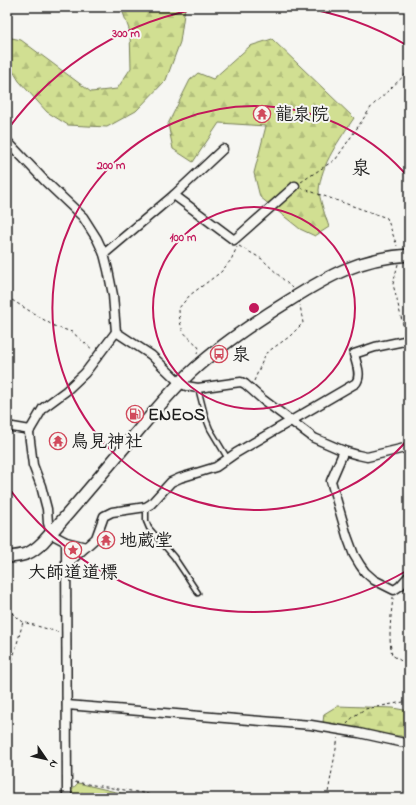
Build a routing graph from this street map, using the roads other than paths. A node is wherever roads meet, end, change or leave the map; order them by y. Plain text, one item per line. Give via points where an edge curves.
1 (7, 141) edge
2 (223, 149) dead end
3 (295, 186) road end
4 (174, 195) junction
5 (104, 254) junction
6 (405, 255) edge
7 (116, 332) junction
8 (408, 340) edge
9 (180, 383) junction
10 (198, 388) junction
11 (292, 421) junction
12 (7, 426) edge
13 (30, 430) junction
14 (409, 447) edge
15 (344, 451) junction
16 (228, 459) junction
17 (146, 507) junction
18 (51, 534) junction
19 (66, 542) junction
20 (86, 547) junction
21 (7, 557) edge
22 (66, 566) junction
23 (409, 576) edge
24 (198, 593) dead end
25 (67, 705) junction
26 (409, 744) edge
27 (67, 798) edge

1 - 5 street via 83,217
2 - 4 street
3 - 4 street via 234,240
4 - 5 street
5 - 7 street via 113,295
6 - 9 main road via 384,257 354,266 335,273 298,294 219,348
7 - 9 street via 151,355
7 - 13 street via 76,382 44,408
8 - 11 street via 354,354 359,374 356,383
9 - 10 street
9 - 18 main road
10 - 11 street via 241,382
10 - 16 lane via 210,429
11 - 15 street via 314,438
11 - 16 street
12 - 13 street
13 - 18 street via 33,465 47,509
14 - 15 street via 367,457
15 - 23 street via 331,482 357,560 374,580 394,590
16 - 17 street via 216,467 171,482
17 - 20 street via 112,512 104,516 96,538
17 - 24 lane via 149,528 174,557
18 - 19 street
18 - 21 main road via 35,550
19 - 20 street
19 - 22 street
20 - 22 street
22 - 25 street
25 - 26 street via 311,725
25 - 27 street

